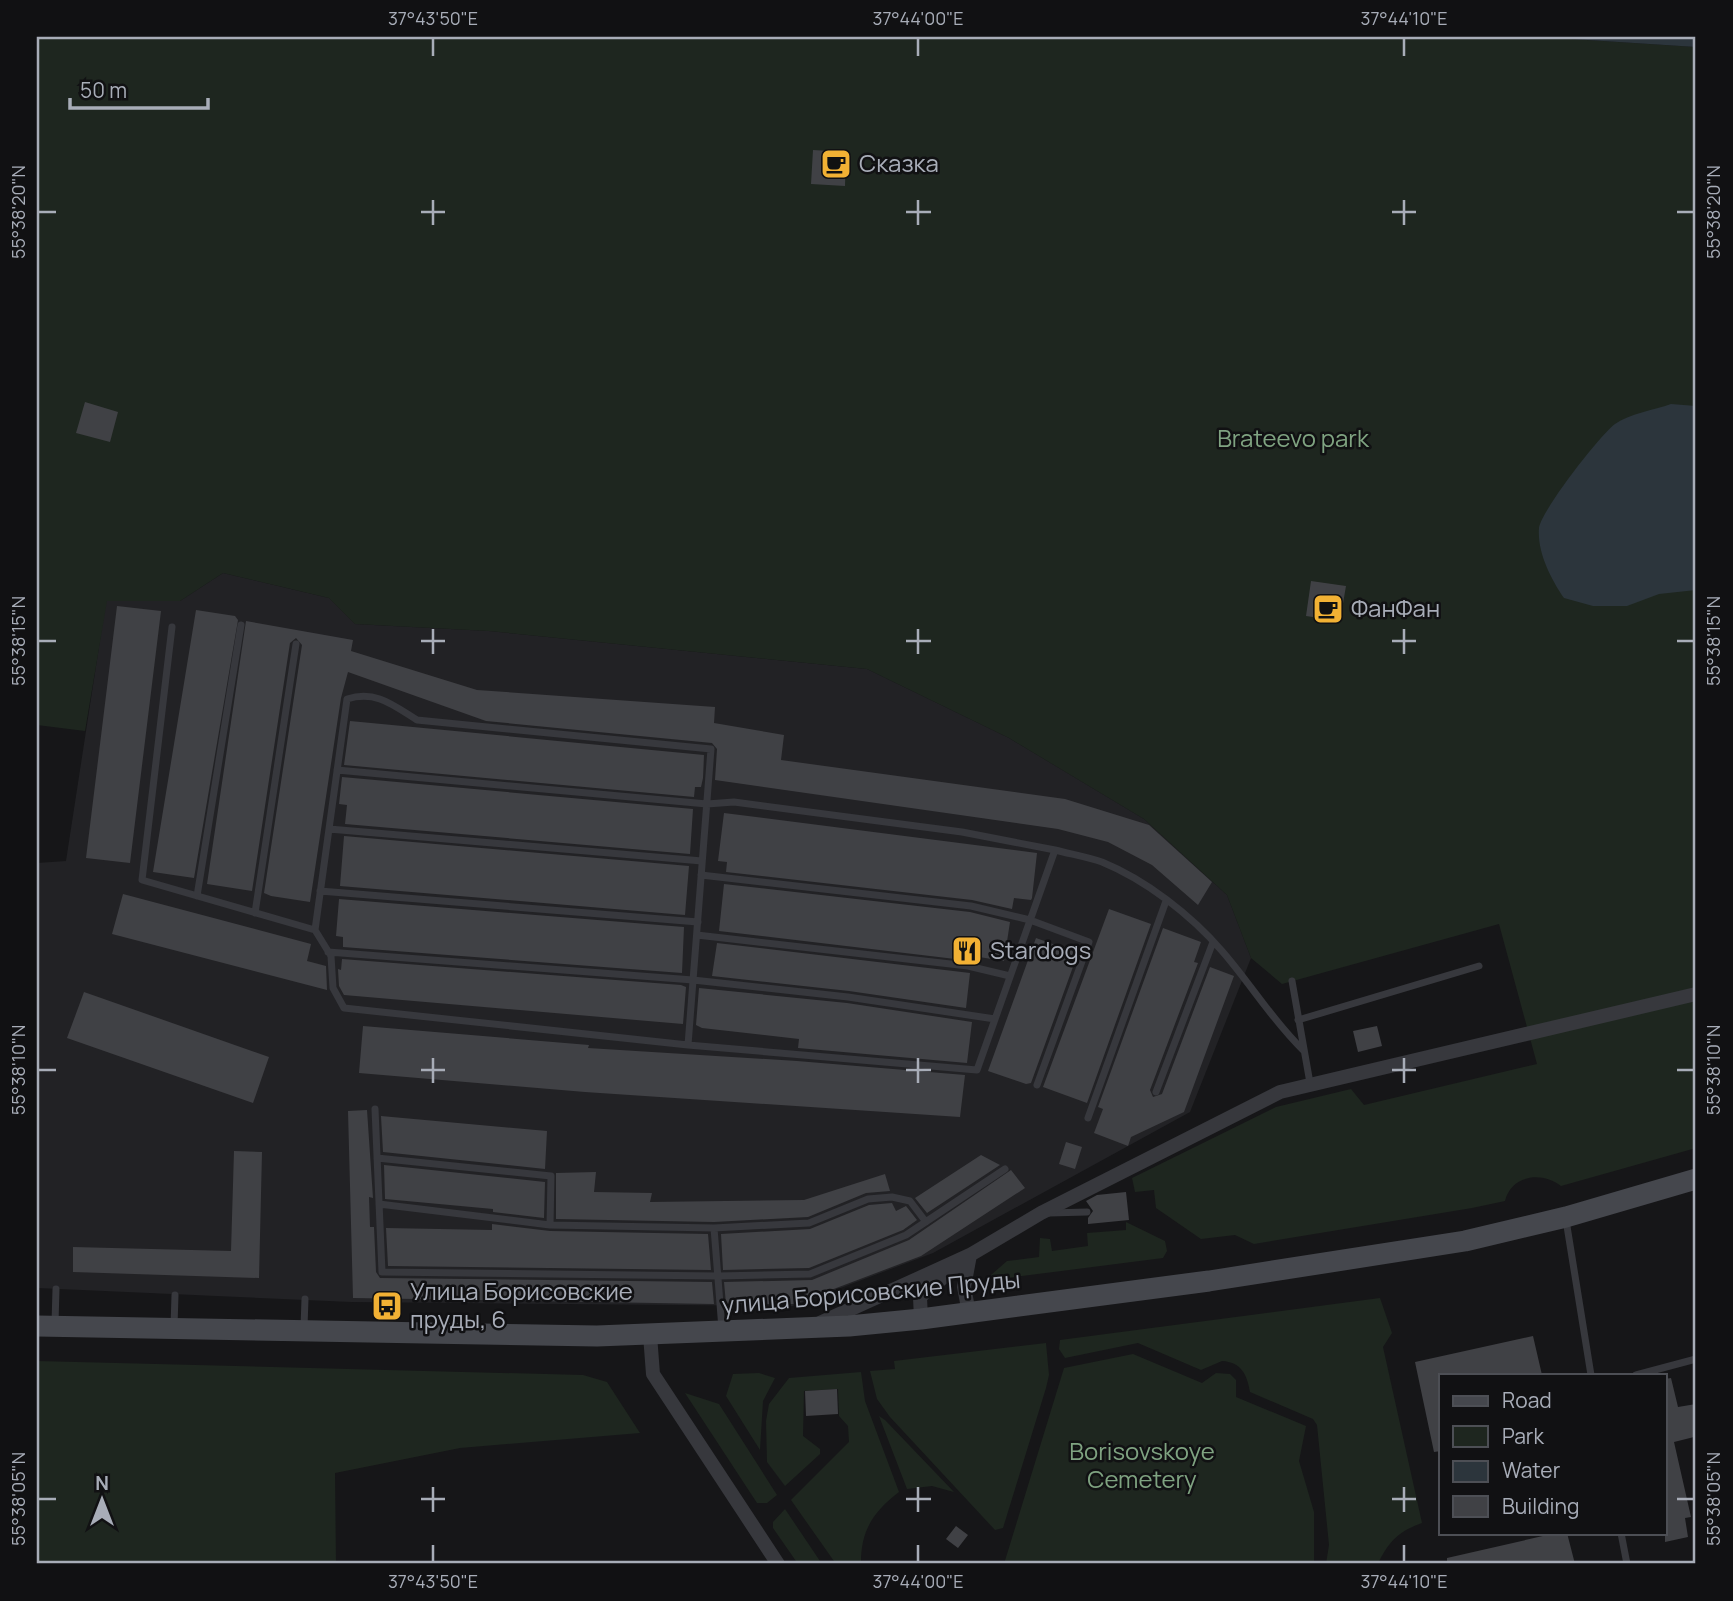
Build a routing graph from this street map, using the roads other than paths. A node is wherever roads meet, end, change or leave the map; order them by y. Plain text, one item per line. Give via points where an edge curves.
1 (241, 625) dead end
2 (173, 627) dead end
3 (296, 644) dead end
4 (337, 771) junction
5 (707, 804) junction
6 (328, 829) junction
7 (1055, 850) junction
8 (702, 861) junction
9 (701, 875) junction
10 (320, 891) junction
11 (197, 896) junction
12 (1166, 901) junction
13 (255, 913) junction
14 (1030, 920) junction
15 (698, 922) junction
16 (315, 930) junction
17 (697, 935) junction
18 (1213, 942) junction
19 (328, 952) junction
20 (1479, 966) dead end
21 (1010, 976) junction
22 (693, 980) junction
23 (1292, 981) dead end
24 (1696, 994) edge
25 (995, 1019) junction
26 (1298, 1020) junction
27 (688, 1045) junction
28 (1303, 1050) junction
29 (1310, 1083) junction
30 (1037, 1085) dead end
31 (1156, 1092) dead end
32 (375, 1109) dead end
33 (1088, 1118) dead end
34 (377, 1158) junction
35 (1005, 1169) dead end
36 (1696, 1179) edge
37 (379, 1204) junction
38 (1087, 1212) dead end
39 (1041, 1213) junction
40 (1566, 1217) junction
41 (926, 1222) junction
42 (550, 1225) junction
43 (714, 1228) junction
44 (970, 1255) junction
45 (718, 1276) junction
46 (56, 1289) dead end
47 (175, 1295) dead end
48 (305, 1299) dead end
49 (969, 1313) junction
50 (921, 1320) junction
51 (46, 1327) edge
52 (809, 1328) junction
53 (174, 1329) junction
54 (304, 1333) junction
55 (723, 1333) junction
56 (650, 1335) junction
57 (1696, 1359) edge
58 (1591, 1374) edge
59 (1640, 1374) edge
60 (1621, 1534) edge
61 (778, 1564) edge
62 (1628, 1564) edge

1 - 11 lane
2 - 11 lane via 142,880
3 - 13 lane
4 - 5 lane
4 - 5 lane via 347,699 364,694 417,720 711,749
4 - 6 lane
5 - 7 lane via 734,802
5 - 8 lane
6 - 8 lane
6 - 10 lane
7 - 12 lane via 1101,862
7 - 14 lane
8 - 9 lane
9 - 14 lane via 971,906
9 - 15 lane
10 - 15 lane
10 - 16 lane
11 - 13 lane
12 - 18 lane
12 - 33 lane
13 - 16 lane
14 - 21 lane
14 - 30 lane via 1089,942
15 - 17 lane
16 - 19 lane
17 - 21 lane via 968,966
17 - 22 lane
18 - 28 lane
18 - 31 lane
19 - 22 lane
19 - 27 lane via 332,988 344,1008
20 - 26 lane
21 - 25 lane
22 - 25 lane
22 - 27 lane
23 - 26 lane
24 - 29 street
25 - 27 lane via 977,1070
26 - 28 lane
28 - 29 lane
29 - 39 street via 1280,1092
32 - 34 lane
34 - 37 lane
34 - 42 lane via 551,1176
35 - 41 lane
36 - 40 main road, улица Борисовские Пруды
37 - 42 lane
37 - 45 lane via 382,1272
38 - 39 lane
39 - 44 street
40 - 49 main road, улица Борисовские Пруды via 1465,1241 1209,1282
40 - 58 lane
41 - 43 lane via 909,1201 892,1197 869,1199 809,1223
41 - 45 lane via 906,1235 810,1274
42 - 43 lane
43 - 45 lane
44 - 49 street via 964,1287
44 - 50 street via 920,1297
44 - 52 street
45 - 55 lane
46 - 51 lane
47 - 53 lane
48 - 54 lane
49 - 50 main road, улица Борисовские Пруды
50 - 52 main road, улица Борисовские Пруды
51 - 53 main road, улица Борисовские Пруды
52 - 55 main road, улица Борисовские Пруды
53 - 54 main road, улица Борисовские Пруды
54 - 56 main road, улица Борисовские Пруды
55 - 56 main road, улица Борисовские Пруды
56 - 61 street via 653,1374
57 - 59 lane
60 - 62 lane

